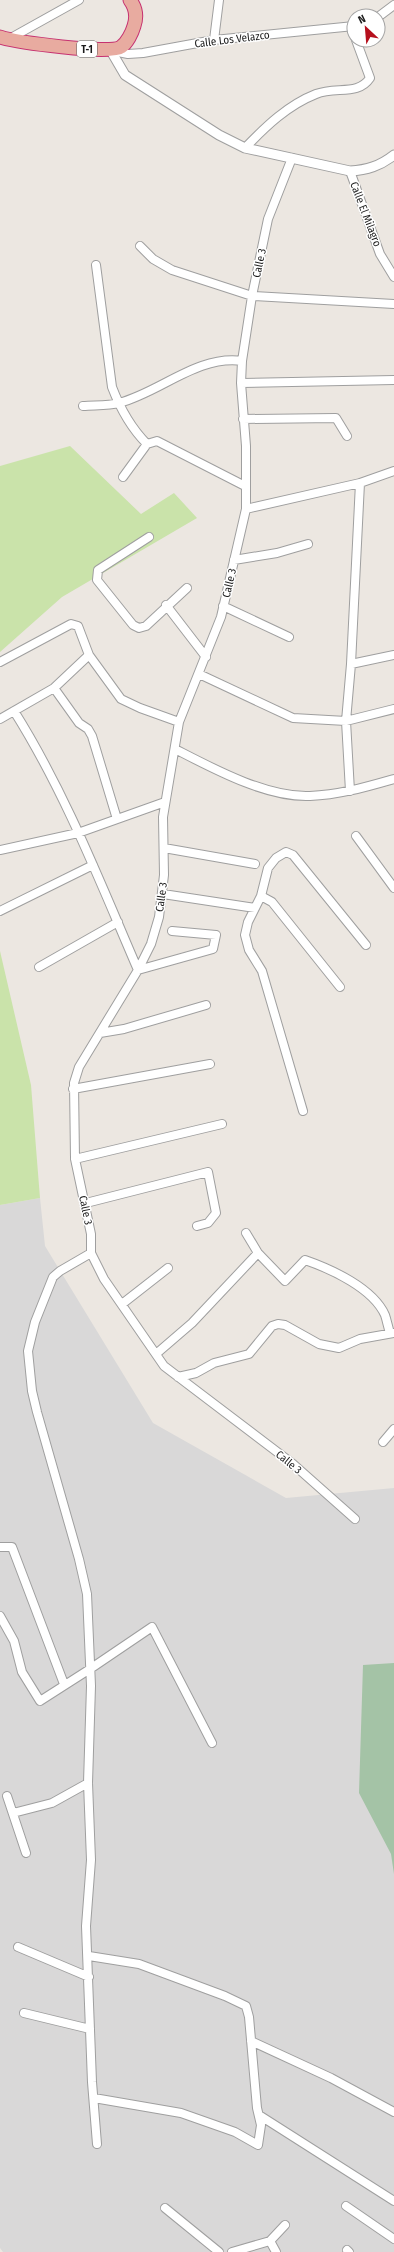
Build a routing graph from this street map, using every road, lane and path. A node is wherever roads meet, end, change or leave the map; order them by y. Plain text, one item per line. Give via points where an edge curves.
1 (130, 0) edge
2 (220, 0) edge
3 (76, 1) edge
4 (346, 29) edge
5 (4, 38) edge
6 (214, 40) junction
7 (359, 48) edge
8 (111, 51) junction
9 (245, 148) junction
10 (394, 156) edge
11 (292, 158) junction
12 (350, 171) junction
13 (140, 246) dead end
14 (96, 266) dead end
15 (394, 277) edge
16 (252, 296) junction
17 (394, 304) edge
18 (242, 361) junction
19 (394, 380) edge
20 (241, 383) junction
21 (119, 404) junction
22 (83, 406) dead end
23 (243, 419) junction
24 (347, 436) dead end
25 (147, 444) junction
26 (394, 470) edge
27 (123, 477) dead end
28 (360, 482) junction
29 (245, 486) junction
30 (246, 509) junction
31 (149, 537) dead end
32 (308, 544) dead end
33 (234, 560) junction
34 (187, 588) dead end
35 (166, 605) junction
36 (223, 606) junction
37 (289, 637) dead end
38 (89, 655) junction
39 (394, 655) edge
40 (206, 657) junction
41 (0, 662) edge
42 (351, 664) junction
43 (199, 674) junction
44 (54, 688) junction
45 (394, 709) edge
46 (14, 711) junction
47 (0, 719) edge
48 (346, 721) junction
49 (179, 722) junction
50 (175, 749) junction
51 (394, 779) edge
52 (350, 791) junction
53 (165, 802) junction
54 (117, 819) junction
55 (78, 833) junction
56 (356, 836) dead end
57 (164, 848) junction
58 (0, 850) edge
59 (255, 864) dead end
60 (93, 865) junction
61 (394, 888) edge
62 (162, 894) junction
63 (261, 896) junction
64 (255, 908) junction
65 (0, 911) edge
66 (118, 922) junction
67 (172, 931) dead end
68 (366, 945) dead end
69 (38, 967) dead end
70 (138, 970) junction
71 (340, 987) dead end
72 (206, 1006) dead end
73 (100, 1033) junction
74 (210, 1064) dead end
75 (73, 1089) junction
76 (303, 1111) dead end
77 (222, 1124) dead end
78 (75, 1159) junction
79 (86, 1202) junction
80 (197, 1226) dead end
81 (246, 1233) dead end
82 (91, 1253) junction
83 (258, 1253) junction
84 (168, 1268) dead end
85 (122, 1304) junction
86 (392, 1333) edge
87 (156, 1354) junction
88 (178, 1377) junction
89 (394, 1429) edge
90 (383, 1442) dead end
91 (354, 1519) dead end
92 (0, 1548) edge
93 (0, 1616) edge
94 (90, 1669) junction
95 (64, 1684) junction
96 (212, 1743) dead end
97 (88, 1783) junction
98 (7, 1796) dead end
99 (13, 1813) junction
100 (26, 1852) dead end
101 (18, 1947) dead end
102 (89, 1956) junction
103 (89, 1977) junction
104 (24, 2013) dead end
105 (90, 2029) junction
106 (251, 2041) junction
107 (94, 2098) junction
108 (394, 2112) edge
109 (259, 2115) junction
110 (97, 2144) dead end
111 (394, 2201) edge
112 (346, 2206) dead end
113 (164, 2208) dead end
114 (285, 2225) dead end
115 (394, 2239) edge
116 (270, 2241) junction
117 (219, 2252) edge
118 (232, 2252) edge
119 (276, 2252) edge

1 - 8 highway, T-1 via 136,16 131,34 122,47
2 - 6 street
3 - 5 street
4 - 6 street, Calle Los Velazco via 329,28
5 - 8 highway, T-1
6 - 8 street, Calle Los Velazco via 143,53
7 - 9 street via 370,78 365,86 352,90 333,89 298,103 267,125
8 - 9 street via 125,75 183,113
9 - 11 street
10 - 12 street via 365,170
11 - 12 street
11 - 16 street, Calle 3 via 268,219
12 - 15 street, Calle El Milagro via 380,254
13 - 16 street via 153,259 172,270
14 - 21 street via 112,387
16 - 17 street
16 - 18 street, Calle 3
18 - 20 street, Calle 3
18 - 21 street via 229,359 205,365
19 - 20 street
20 - 23 street, Calle 3
21 - 22 street
21 - 25 street via 134,430
23 - 24 street via 336,418
23 - 29 street, Calle 3 via 246,446
25 - 27 street
25 - 29 street via 157,441
26 - 28 street
28 - 30 street
28 - 42 street
29 - 30 street, Calle 3
30 - 33 street, Calle 3
31 - 35 street via 98,570 96,577 136,628 146,626
32 - 33 street via 277,554
33 - 36 street, Calle 3
34 - 35 street
35 - 40 street
36 - 37 street
36 - 40 street, Calle 3
38 - 41 street via 78,626 71,624
38 - 44 street
38 - 49 street via 121,699
39 - 42 street
40 - 43 street, Calle 3
42 - 48 street
43 - 48 street via 293,718
43 - 49 street, Calle 3
44 - 46 street
44 - 54 street via 79,723 88,729 92,736
45 - 48 street
46 - 47 street
46 - 55 street via 47,767
48 - 52 street
49 - 50 street, Calle 3
50 - 52 street via 205,765 278,793 308,796
50 - 53 street, Calle 3
51 - 52 street
53 - 54 street
53 - 57 street, Calle 3
54 - 55 street
55 - 58 street
55 - 60 street
56 - 61 street
57 - 59 street
57 - 62 street, Calle 3
60 - 65 street
60 - 66 street
62 - 64 street
62 - 70 street, Calle 3 via 151,944
63 - 64 street
63 - 68 street via 270,864 278,856 290,852
63 - 71 street via 277,908
64 - 76 street via 246,929 246,940 262,971
66 - 69 street
66 - 70 street
67 - 70 street via 216,935 213,949
70 - 73 street, Calle 3
72 - 73 street via 124,1029
73 - 75 street, Calle 3 via 79,1067
74 - 75 street
75 - 78 street, Calle 3
77 - 78 street
78 - 79 street, Calle 3
79 - 80 street via 208,1172 216,1213 208,1223
79 - 82 street, Calle 3
81 - 83 street
82 - 85 street, Calle 3 via 104,1279
82 - 94 street via 53,1277 35,1322 28,1351 37,1412 84,1577
83 - 86 street via 285,1281 305,1260 325,1267 366,1292 384,1314
83 - 87 street via 192,1323
84 - 85 street
85 - 87 street, Calle 3
86 - 88 street via 360,1339 340,1348 319,1344 285,1325 278,1324 272,1326 249,1354 214,1363 196,1373
87 - 88 street, Calle 3 via 164,1366
88 - 91 street, Calle 3 via 293,1464
89 - 90 street
92 - 95 street via 12,1547
93 - 95 street via 14,1641 22,1672 40,1701
94 - 95 street
94 - 96 street via 152,1626
94 - 97 street
97 - 99 street via 52,1803
97 - 102 street via 91,1860 86,1926
98 - 99 street
99 - 100 street
101 - 103 street
102 - 103 street
102 - 106 street via 139,1964 237,2001 246,2006
103 - 105 street
104 - 105 street
105 - 107 street
106 - 108 street via 331,2078
106 - 109 street
107 - 109 street via 181,2113 235,2132 258,2145 261,2125
107 - 110 street
109 - 111 street
112 - 115 street
113 - 117 street
114 - 116 street
116 - 118 street
116 - 119 street

